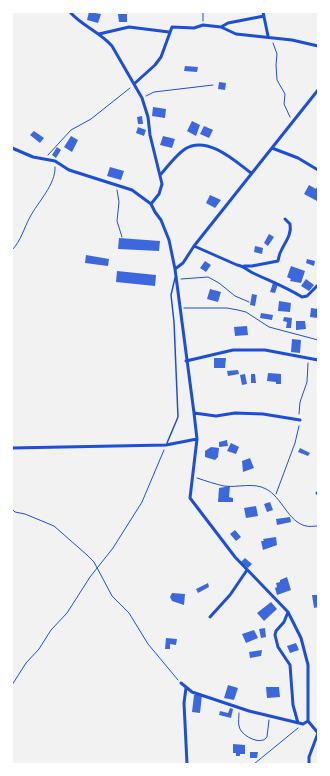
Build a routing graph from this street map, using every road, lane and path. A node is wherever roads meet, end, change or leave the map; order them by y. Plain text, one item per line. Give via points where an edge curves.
1 (70, 12) edge
2 (203, 12) edge
3 (264, 14) edge
4 (203, 25) junction
5 (220, 27) junction
6 (169, 32) junction
7 (99, 34) junction
8 (270, 37) junction
9 (318, 46) edge
10 (134, 84) junction
11 (213, 85) dead end
12 (318, 90) edge
13 (142, 98) junction
14 (293, 122) junction
15 (12, 148) edge
16 (272, 148) junction
17 (44, 160) junction
18 (55, 161) junction
19 (318, 170) edge
20 (252, 173) junction
21 (161, 174) junction
22 (116, 186) junction
23 (151, 204) junction
24 (285, 219) dead end
25 (122, 237) dead end
26 (194, 246) junction
27 (12, 250) edge
28 (244, 266) junction
29 (175, 269) junction
30 (176, 274) junction
31 (176, 280) junction
32 (318, 286) edge
33 (249, 302) dead end
34 (180, 309) junction
35 (318, 340) edge
36 (308, 358) junction
37 (318, 360) edge
38 (186, 361) junction
39 (194, 413) junction
40 (300, 420) junction
41 (196, 439) junction
42 (166, 445) junction
43 (12, 448) edge
44 (193, 477) junction
45 (276, 495) junction
46 (12, 509) edge
47 (318, 526) edge
48 (97, 569) junction
49 (247, 570) junction
50 (288, 612) junction
51 (210, 617) dead end
52 (181, 683) joint
53 (12, 685) edge
54 (186, 688) junction
55 (240, 708) junction
56 (270, 716) junction
57 (308, 721) junction
58 (298, 723) junction
59 (303, 724) junction
60 (318, 733) edge
61 (188, 764) edge
62 (254, 764) edge
63 (309, 764) edge

1 - 7 street via 76,20
2 - 4 path
3 - 5 street
3 - 8 street
4 - 5 street
4 - 6 street via 194,28 174,27
5 - 8 street via 236,34
6 - 7 street via 129,28
6 - 10 street via 161,57
7 - 10 street via 112,46
8 - 9 street
8 - 14 path via 277,54 278,80 285,94 284,104
10 - 13 street
10 - 17 path via 91,119 71,130
11 - 13 path via 154,92
12 - 14 street
13 - 21 street
14 - 16 street
15 - 17 street
16 - 19 street via 298,158
16 - 20 street
17 - 18 street
18 - 22 street via 69,170
18 - 27 path via 52,180
20 - 21 street via 218,149 203,146 185,149
20 - 26 street
21 - 23 street via 159,194
22 - 23 street via 132,190
22 - 25 path via 119,202 117,220
23 - 29 street via 162,220
24 - 28 street via 291,228 278,261
26 - 28 street
26 - 29 street via 183,263
28 - 32 street via 302,297 307,296
29 - 30 street
30 - 31 street
30 - 42 lane via 171,295 178,417
31 - 33 path via 208,277
31 - 34 street
34 - 35 path via 191,307 238,310 246,312 269,327
34 - 38 street
36 - 37 street
36 - 38 street via 265,350 233,350
36 - 40 path via 307,382 300,402
38 - 39 street
39 - 40 street via 216,416 236,413 263,414
39 - 41 street
40 - 45 path via 295,443
41 - 42 street
41 - 44 street
42 - 43 street
42 - 48 path via 142,502
44 - 45 path via 223,486 265,488
44 - 49 street via 190,494 192,501
45 - 47 path via 284,510 291,516 306,526
46 - 48 path via 54,526 87,555
48 - 52 path via 112,596 129,613 148,644
48 - 53 path
49 - 50 street
49 - 51 street via 230,595
50 - 57 street via 301,638 308,666
50 - 58 street via 275,636 278,647 290,664 293,705
52 - 54 street
54 - 55 street
54 - 61 street via 184,702
55 - 56 street
55 - 56 path via 240,730 257,740 264,740 268,736
56 - 58 street
57 - 59 street
57 - 60 street
58 - 59 street
59 - 62 path
60 - 63 street

